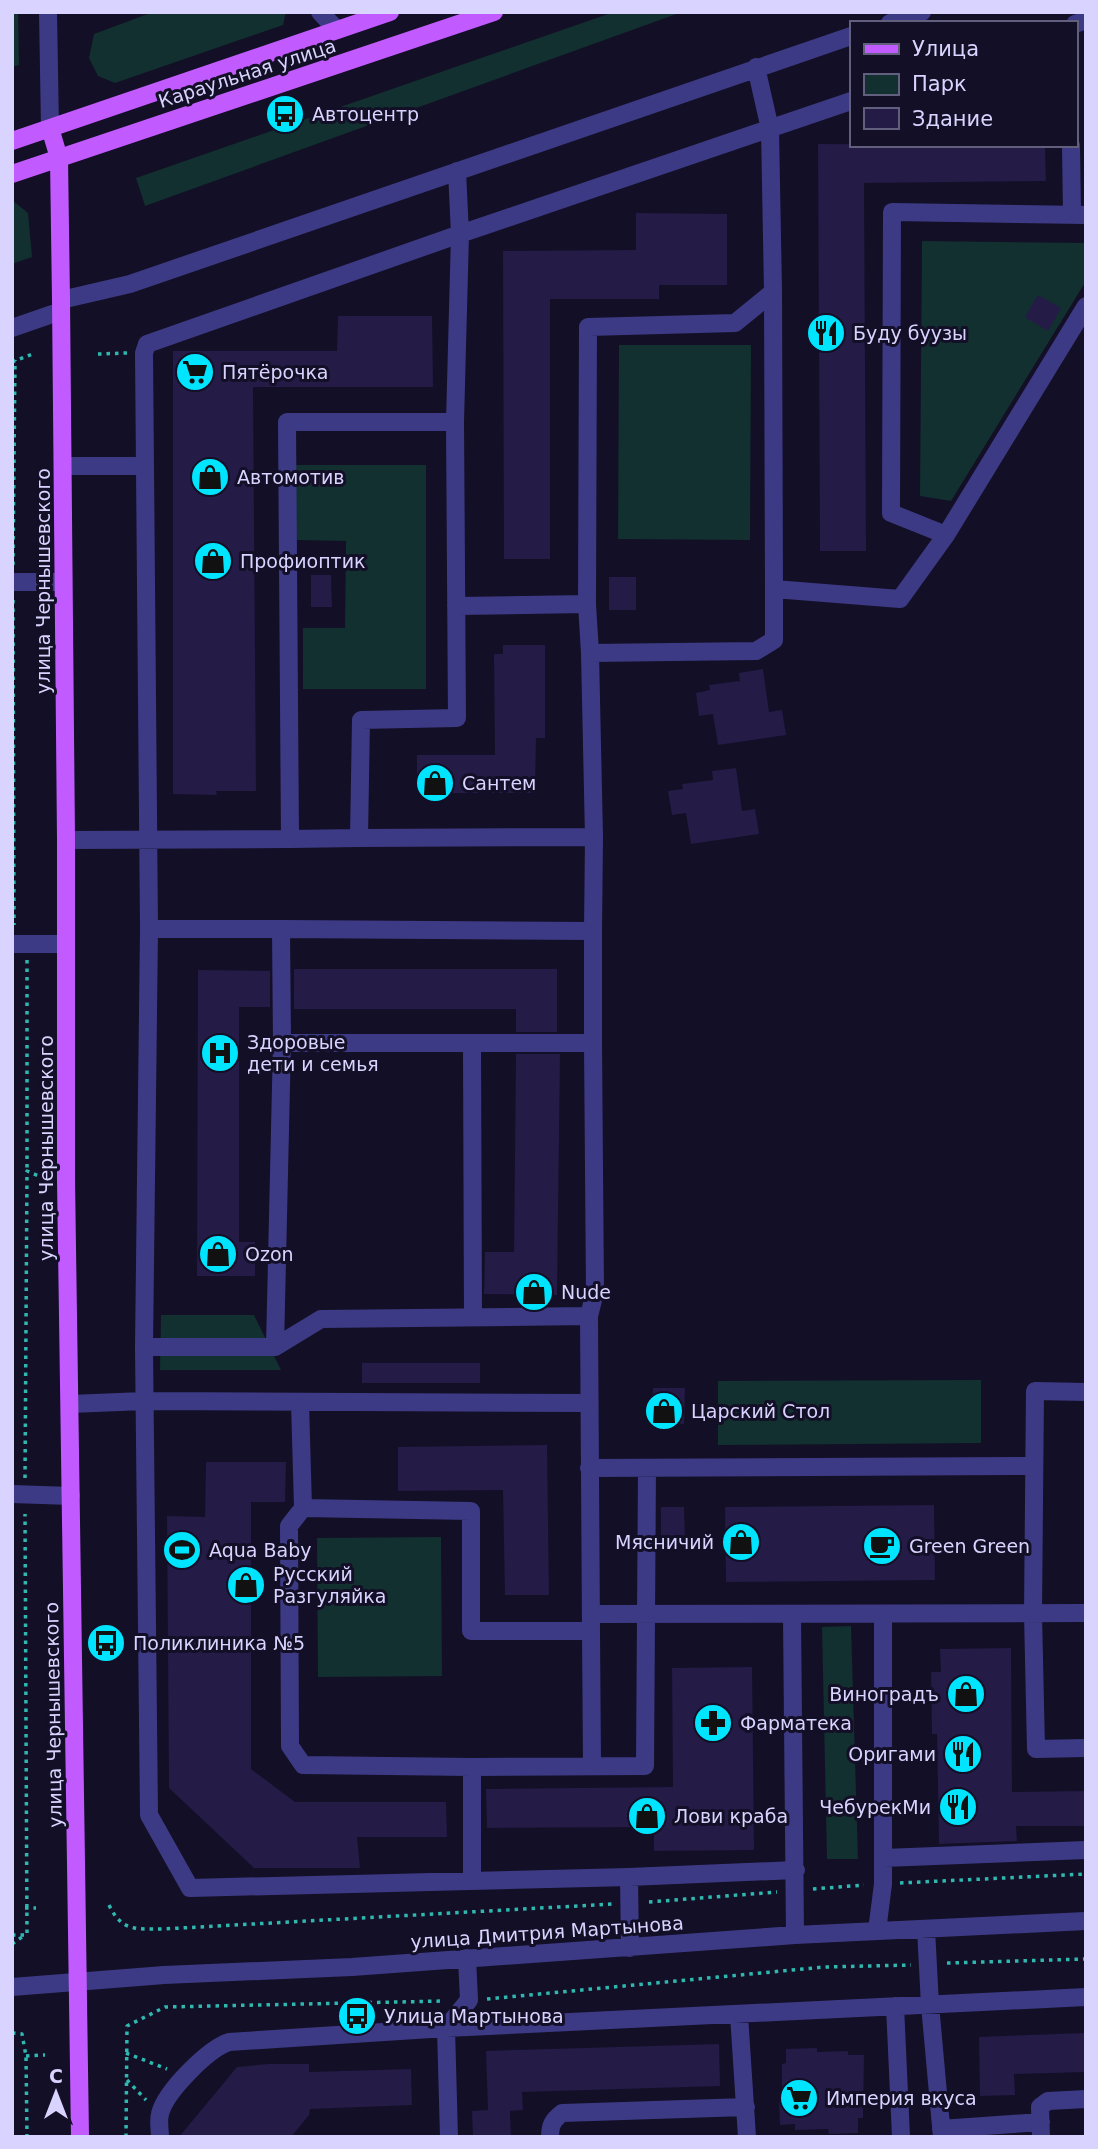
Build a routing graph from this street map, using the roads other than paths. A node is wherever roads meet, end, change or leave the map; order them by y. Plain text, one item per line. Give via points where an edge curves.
1 (48, 12) edge
2 (320, 12) edge
3 (390, 12) edge
4 (494, 12) edge
5 (922, 12) edge
6 (896, 21) edge
7 (337, 30) junction
8 (850, 36) edge
9 (756, 67) junction
10 (850, 101) edge
11 (50, 128) junction
12 (770, 129) junction
13 (12, 141) edge
14 (1071, 147) edge
15 (59, 158) junction
16 (457, 171) junction
17 (12, 174) edge
18 (1079, 215) edge
19 (460, 234) junction
20 (774, 292) junction
21 (61, 305) junction
22 (1086, 306) edge
23 (12, 328) edge
24 (455, 422) junction
25 (145, 466) junction
26 (63, 467) junction
27 (946, 535) junction
28 (12, 582) edge
29 (63, 582) junction
30 (774, 589) junction
31 (587, 604) junction
32 (456, 606) junction
33 (590, 653) junction
34 (594, 837) junction
35 (149, 838) junction
36 (359, 838) junction
37 (290, 839) junction
38 (66, 840) junction
39 (149, 929) junction
40 (281, 929) junction
41 (593, 931) junction
42 (19, 944) edge
43 (66, 944) junction
44 (282, 1043) junction
45 (472, 1043) junction
46 (593, 1043) junction
47 (589, 1316) junction
48 (473, 1317) junction
49 (144, 1347) junction
50 (275, 1347) junction
51 (1086, 1392) edge
52 (144, 1401) junction
53 (300, 1402) junction
54 (589, 1403) junction
55 (70, 1404) junction
56 (1033, 1466) junction
57 (589, 1468) junction
58 (647, 1468) junction
59 (19, 1494) edge
60 (71, 1496) junction
61 (303, 1508) junction
62 (1086, 1613) edge
63 (1033, 1614) junction
64 (646, 1615) junction
65 (792, 1615) junction
66 (883, 1615) junction
67 (591, 1623) junction
68 (1086, 1748) edge
69 (592, 1766) junction
70 (472, 1768) junction
71 (1086, 1850) edge
72 (884, 1858) junction
73 (796, 1870) junction
74 (629, 1877) junction
75 (472, 1881) junction
76 (1086, 1921) edge
77 (926, 1929) junction
78 (877, 1931) junction
79 (795, 1935) junction
80 (630, 1948) junction
81 (467, 1958) junction
82 (77, 1983) junction
83 (12, 1987) edge
84 (1086, 1997) edge
85 (930, 2005) junction
86 (895, 2006) junction
87 (739, 2015) junction
88 (446, 2028) junction
89 (1086, 2099) edge
90 (746, 2106) junction
91 (1041, 2129) edge
92 (941, 2133) edge
93 (80, 2137) edge
94 (160, 2137) edge
95 (449, 2137) edge
96 (550, 2137) edge
97 (747, 2137) edge
98 (901, 2137) edge

1 - 11 street
2 - 7 street
3 - 7 main road, Караульная улица
4 - 15 main road, Караульная улица
5 - 6 street
7 - 11 main road, Караульная улица
8 - 9 street
9 - 12 street
9 - 16 street
10 - 12 street
11 - 13 main road, Караульная улица
11 - 15 main road, улица Чернышевского
12 - 19 street
12 - 20 street
14 - 18 street
15 - 17 main road, Караульная улица
15 - 21 main road, улица Чернышевского
16 - 19 street
16 - 21 street
18 - 27 street via 892,212 891,513
19 - 24 street
19 - 25 street via 147,344
20 - 30 street
20 - 31 street via 735,323 589,327
21 - 23 street
21 - 26 main road, улица Чернышевского
22 - 27 street
24 - 32 street
24 - 37 street via 287,422
25 - 26 street
25 - 35 street
26 - 29 main road, улица Чернышевского
27 - 30 street via 900,599
28 - 29 street
29 - 38 main road, улица Чернышевского
30 - 33 street via 774,640 756,651
31 - 32 street
31 - 33 street
32 - 36 street via 457,718 361,720
33 - 34 street
34 - 36 street
34 - 41 street
35 - 37 street
35 - 38 street
35 - 39 street
36 - 37 street
38 - 43 main road, улица Чернышевского
39 - 40 street
39 - 49 street
40 - 41 street
40 - 44 street
41 - 46 street
42 - 43 street
43 - 55 main road, улица Чернышевского
44 - 45 street
44 - 50 street
45 - 46 street
45 - 48 street
46 - 47 street via 596,1292
47 - 48 street
47 - 54 street
48 - 50 street via 321,1319
49 - 50 street
49 - 52 street
51 - 56 street via 1035,1391
52 - 53 street
52 - 55 street
52 - 75 street via 149,1815 190,1888
53 - 54 street
53 - 61 street
54 - 57 street
55 - 60 main road, улица Чернышевского
56 - 58 street
56 - 63 street
57 - 58 street
57 - 67 street
58 - 64 street
59 - 60 street
60 - 82 main road, улица Чернышевского
61 - 67 street via 471,1511 471,1631
61 - 70 street via 289,1526 290,1746 303,1765
62 - 63 street
63 - 66 street
63 - 68 street via 1036,1749
64 - 65 street
64 - 67 street
64 - 69 street via 645,1766
65 - 66 street
65 - 73 street
66 - 72 street
67 - 69 street
69 - 70 street
70 - 75 street
71 - 72 street
72 - 78 street
73 - 74 street
73 - 79 street
74 - 75 street
74 - 80 street
76 - 77 street, улица Дмитрия Мартынова
77 - 78 street, улица Дмитрия Мартынова
77 - 85 street
78 - 79 street, улица Дмитрия Мартынова
79 - 80 street, улица Дмитрия Мартынова
80 - 81 street, улица Дмитрия Мартынова
81 - 82 street, улица Дмитрия Мартынова
81 - 88 street via 468,2000
82 - 83 street, улица Дмитрия Мартынова
82 - 93 main road, улица Чернышевского
84 - 85 street
85 - 86 street
85 - 92 street
86 - 87 street
86 - 98 street
87 - 88 street
87 - 90 street
88 - 94 street via 229,2042 184,2076 160,2113
88 - 95 street
89 - 91 street via 1048,2101 1040,2106
90 - 96 street via 562,2113 550,2127
90 - 97 street
91 - 92 street

